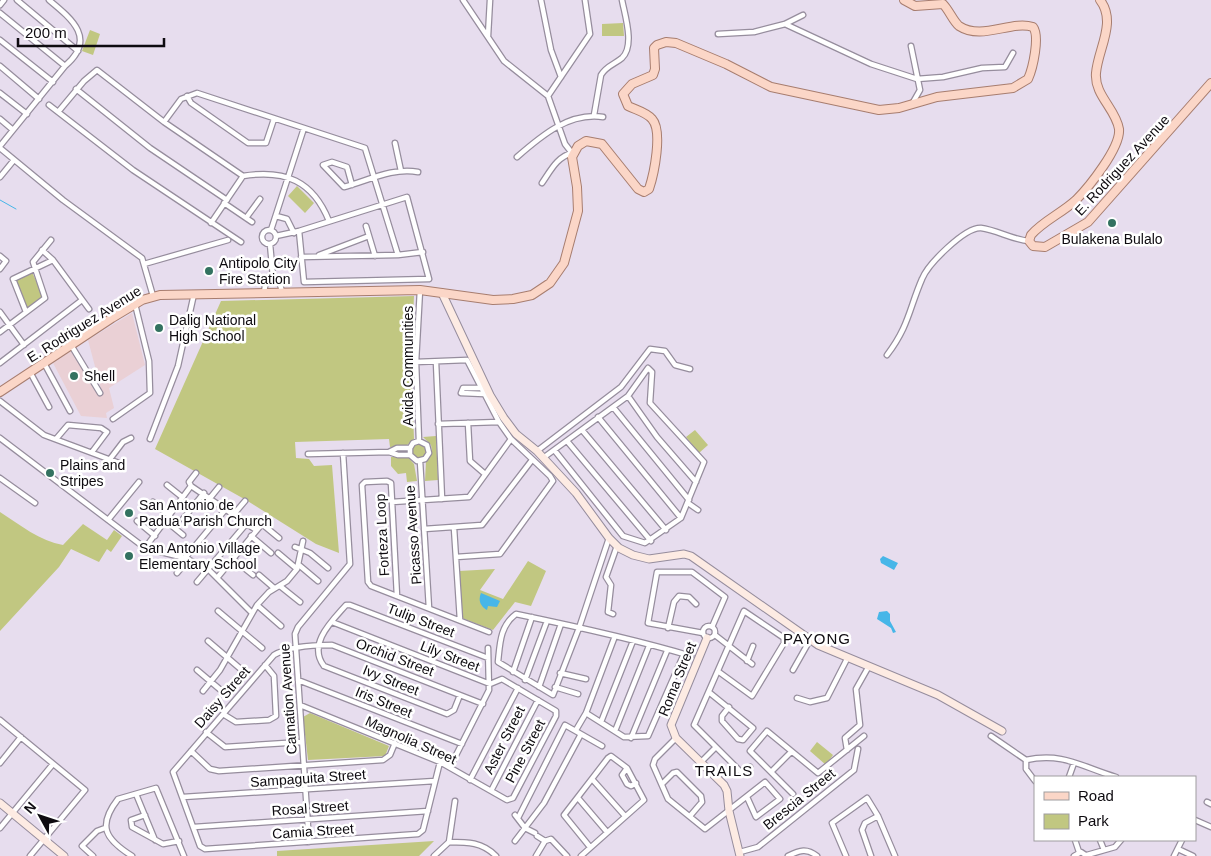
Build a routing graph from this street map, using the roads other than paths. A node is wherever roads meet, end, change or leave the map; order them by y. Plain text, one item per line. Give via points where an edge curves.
1 (4, 0) edge
2 (17, 0) edge
3 (49, 0) edge
4 (463, 0) edge
5 (490, 0) edge
6 (541, 0) edge
7 (585, 0) edge
8 (622, 0) edge
9 (904, 0) edge
10 (1100, 0) edge
11 (0, 5) edge
12 (0, 13) edge
13 (803, 15) dead end
14 (785, 24) junction
15 (718, 34) dead end
16 (488, 37) junction
17 (0, 40) edge
18 (911, 46) dead end
19 (78, 51) junction
20 (1013, 53) dead end
21 (0, 66) edge
22 (66, 66) junction
23 (561, 77) junction
24 (917, 79) junction
25 (53, 82) junction
26 (1211, 83) edge
27 (76, 90) junction
28 (0, 93) edge
29 (187, 96) junction
30 (548, 96) junction
31 (39, 99) junction
32 (912, 104) junction
33 (50, 105) dead end
34 (58, 112) junction
35 (26, 114) junction
36 (594, 115) junction
37 (603, 116) dead end
38 (0, 119) edge
39 (274, 119) junction
40 (164, 122) junction
41 (559, 126) junction
42 (304, 128) junction
43 (13, 130) junction
44 (395, 143) dead end
45 (0, 147) edge
46 (572, 153) junction
47 (517, 158) dead end
48 (14, 160) junction
49 (400, 171) junction
50 (418, 172) dead end
51 (0, 176) edge
52 (243, 176) junction
53 (288, 177) junction
54 (375, 178) junction
55 (542, 183) dead end
56 (352, 185) junction
57 (260, 199) dead end
58 (226, 202) junction
59 (383, 204) junction
60 (276, 216) junction
61 (246, 218) junction
62 (329, 221) junction
63 (252, 222) dead end
64 (211, 223) junction
65 (366, 226) dead end
66 (271, 230) junction
67 (296, 232) junction
68 (276, 236) junction
69 (369, 236) junction
70 (51, 240) dead end
71 (228, 240) dead end
72 (1029, 241) junction
73 (242, 242) dead end
74 (270, 244) junction
75 (42, 250) junction
76 (423, 252) junction
77 (318, 255) junction
78 (398, 255) junction
79 (0, 256) edge
80 (375, 256) junction
81 (301, 257) junction
82 (53, 260) junction
83 (144, 264) junction
84 (34, 268) junction
85 (0, 269) edge
86 (273, 278) junction
87 (420, 290) junction
88 (264, 292) junction
89 (282, 292) junction
90 (194, 293) junction
91 (442, 293) junction
92 (153, 296) junction
93 (82, 300) junction
94 (135, 304) junction
95 (88, 309) dead end
96 (0, 312) edge
97 (26, 312) junction
98 (8, 326) junction
99 (0, 332) edge
100 (24, 345) junction
101 (71, 345) junction
102 (887, 355) dead end
103 (416, 362) junction
104 (436, 362) junction
105 (0, 363) edge
106 (44, 363) junction
107 (690, 369) dead end
108 (30, 372) junction
109 (481, 388) junction
110 (0, 392) edge
111 (100, 393) dead end
112 (484, 394) junction
113 (628, 396) junction
114 (0, 401) edge
115 (49, 407) dead end
116 (613, 407) junction
117 (70, 411) dead end
118 (598, 417) junction
119 (112, 419) dead end
120 (499, 422) junction
121 (468, 423) junction
122 (438, 424) junction
123 (582, 430) junction
124 (0, 438) edge
125 (131, 438) dead end
126 (56, 439) junction
127 (150, 439) dead end
128 (511, 439) junction
129 (419, 441) junction
130 (567, 441) junction
131 (410, 448) junction
132 (537, 451) junction
133 (554, 451) junction
134 (92, 452) junction
135 (389, 452) junction
136 (308, 454) dead end
137 (343, 454) junction
138 (410, 455) junction
139 (544, 458) junction
140 (110, 459) junction
141 (532, 460) junction
142 (420, 461) junction
143 (119, 463) dead end
144 (196, 473) dead end
145 (486, 474) junction
146 (0, 478) edge
147 (139, 482) dead end
148 (696, 482) junction
149 (167, 485) dead end
150 (191, 486) junction
151 (218, 487) dead end
152 (204, 493) junction
153 (182, 497) junction
154 (210, 498) junction
155 (442, 499) junction
156 (422, 500) junction
157 (245, 501) dead end
158 (689, 501) junction
159 (153, 502) dead end
160 (392, 502) junction
161 (35, 503) dead end
162 (225, 510) junction
163 (698, 510) dead end
164 (234, 514) junction
165 (170, 516) junction
166 (681, 518) junction
167 (108, 520) junction
168 (183, 520) dead end
169 (137, 521) dead end
170 (166, 521) junction
171 (247, 523) junction
172 (454, 528) junction
173 (424, 529) junction
174 (256, 530) junction
175 (666, 530) junction
176 (183, 535) dead end
177 (154, 536) junction
178 (251, 536) junction
179 (279, 538) dead end
180 (609, 538) junction
181 (303, 541) dead end
182 (651, 541) junction
183 (617, 546) junction
184 (295, 547) dead end
185 (145, 548) junction
186 (302, 550) junction
187 (271, 553) dead end
188 (278, 553) dead end
189 (456, 558) junction
190 (186, 559) junction
191 (233, 559) junction
192 (298, 567) junction
193 (328, 568) dead end
194 (208, 569) junction
195 (177, 573) dead end
196 (259, 575) dead end
197 (252, 576) dead end
198 (217, 578) junction
199 (318, 581) dead end
200 (197, 582) dead end
201 (280, 586) junction
202 (274, 588) junction
203 (397, 596) junction
204 (300, 602) dead end
205 (696, 604) dead end
206 (257, 605) junction
207 (429, 608) junction
208 (218, 611) dead end
209 (252, 613) junction
210 (613, 614) dead end
211 (532, 617) junction
212 (460, 620) junction
213 (547, 621) junction
214 (332, 622) junction
215 (561, 624) junction
216 (281, 626) dead end
217 (712, 627) junction
218 (578, 628) junction
219 (668, 628) junction
220 (242, 631) junction
221 (489, 632) dead end
222 (715, 635) junction
223 (615, 636) junction
224 (705, 636) junction
225 (810, 640) junction
226 (208, 641) dead end
227 (632, 642) junction
228 (319, 645) junction
229 (649, 646) junction
230 (753, 646) dead end
231 (262, 648) dead end
232 (488, 648) dead end
233 (728, 648) junction
234 (296, 649) junction
235 (667, 651) junction
236 (684, 654) junction
237 (691, 656) dead end
238 (848, 657) junction
239 (228, 658) junction
240 (488, 658) junction
241 (747, 661) junction
242 (752, 664) dead end
243 (265, 665) junction
244 (870, 666) junction
245 (197, 670) dead end
246 (793, 670) dead end
247 (244, 671) dead end
248 (513, 672) junction
249 (719, 672) junction
250 (560, 674) junction
251 (586, 679) dead end
252 (298, 680) junction
253 (525, 680) junction
254 (211, 682) junction
255 (490, 684) junction
256 (539, 687) junction
257 (555, 687) junction
258 (518, 688) junction
259 (203, 691) dead end
260 (223, 692) dead end
261 (710, 693) junction
262 (578, 694) dead end
263 (460, 695) junction
264 (797, 698) dead end
265 (538, 700) junction
266 (483, 704) junction
267 (300, 705) junction
268 (729, 707) junction
269 (556, 711) joint
270 (586, 713) junction
271 (223, 714) junction
272 (0, 720) edge
273 (601, 722) junction
274 (576, 730) junction
275 (615, 731) junction
276 (1002, 731) dead end
277 (206, 732) junction
278 (581, 734) junction
279 (864, 736) dead end
280 (991, 736) dead end
281 (21, 737) junction
282 (630, 738) junction
283 (676, 738) junction
284 (302, 742) junction
285 (395, 743) junction
286 (462, 744) junction
287 (602, 746) dead end
288 (716, 747) junction
289 (858, 749) dead end
290 (847, 750) junction
291 (191, 751) junction
292 (791, 752) junction
293 (1026, 760) junction
294 (440, 762) junction
295 (0, 763) edge
296 (700, 763) junction
297 (1074, 763) junction
298 (53, 764) junction
299 (304, 765) junction
300 (450, 767) junction
301 (627, 768) junction
302 (750, 768) dead end
303 (1095, 771) junction
304 (771, 772) junction
305 (1068, 776) edge
306 (1093, 776) edge
307 (1112, 776) edge
308 (592, 779) junction
309 (470, 780) junction
310 (1034, 780) edge
311 (435, 781) junction
312 (636, 783) junction
313 (662, 784) junction
314 (305, 789) junction
315 (491, 791) junction
316 (136, 794) junction
317 (793, 794) dead end
318 (182, 797) junction
319 (747, 797) junction
320 (578, 798) junction
321 (511, 799) joint
322 (455, 801) dead end
323 (0, 803) edge
324 (729, 811) junction
325 (428, 812) junction
326 (12, 813) junction
327 (144, 815) junction
328 (625, 816) junction
329 (690, 816) junction
330 (878, 816) junction
331 (307, 820) junction
332 (1196, 820) edge
333 (194, 827) junction
334 (1211, 827) edge
335 (0, 828) edge
336 (106, 828) junction
337 (525, 828) junction
338 (607, 832) junction
339 (44, 840) junction
340 (155, 840) junction
341 (179, 841) junction
342 (515, 841) dead end
343 (545, 841) junction
344 (1075, 841) edge
345 (1100, 841) edge
346 (1120, 841) edge
347 (1182, 841) edge
348 (308, 842) junction
349 (449, 842) junction
350 (590, 848) junction
351 (1178, 849) junction
352 (1104, 850) junction
353 (1079, 852) junction
354 (740, 854) edge
355 (30, 856) edge
356 (64, 856) edge
357 (93, 856) edge
358 (132, 856) edge
359 (184, 856) edge
360 (434, 856) edge
361 (496, 856) edge
362 (536, 856) edge
363 (567, 856) edge
364 (581, 856) edge
365 (788, 856) edge
366 (817, 856) edge
367 (846, 856) edge
368 (871, 856) edge
369 (895, 856) edge
370 (1074, 856) edge
371 (1087, 856) edge
372 (1174, 856) edge
373 (1193, 856) edge

1 - 11 street
2 - 19 street
3 - 19 street via 74,21 80,36
4 - 16 street
5 - 16 street
6 - 23 street via 551,50
7 - 23 street via 590,34
8 - 36 street via 629,44 623,57 604,69 601,75
9 - 32 main road via 915,6 943,4 956,23 969,30 993,31 1029,26 1036,31 1031,72 1019,86 937,97
10 - 72 main road, E. Rodriguez Avenue via 1106,7 1108,20 1096,80 1118,125 1118,140 1087,188 1034,231
12 - 22 street
13 - 14 street
14 - 15 street via 754,32
14 - 24 street via 871,64
16 - 30 street via 504,61
17 - 25 street
18 - 24 street
19 - 22 street
20 - 24 street via 1005,67
21 - 31 street
22 - 25 street
23 - 30 street
24 - 32 street via 920,90
25 - 31 street
26 - 72 main road, E. Rodriguez Avenue via 1088,222 1045,247 1036,248
27 - 34 street
27 - 40 street via 97,70
27 - 58 street
28 - 35 street
29 - 39 street via 197,93
29 - 39 street via 191,103 248,143 266,143
29 - 40 street
30 - 41 street
31 - 35 street
32 - 46 main road via 879,110 771,87 685,46 661,42 653,52 653,75 632,84 623,94 628,106 649,116 656,125 658,137 649,189 644,192 638,189 598,142 586,141
33 - 34 street
34 - 64 street via 133,170
35 - 43 street
36 - 37 street
36 - 41 street via 579,116
38 - 43 street
39 - 42 street
40 - 52 street
41 - 46 street
41 - 47 street
42 - 53 street
42 - 54 street via 365,148
43 - 45 street
44 - 49 street
45 - 48 street
46 - 55 street via 564,155
46 - 91 main road, E. Rodriguez Avenue via 578,211 564,263 554,279 541,291 513,299 478,299
48 - 51 street
48 - 83 street via 62,200 142,258
49 - 50 street
49 - 54 street
52 - 53 street via 267,173
52 - 58 street
53 - 60 street
53 - 62 street via 313,193 323,205
54 - 56 street
54 - 59 street
56 - 56 street via 344,187 323,165 332,162 347,167
57 - 61 street
58 - 61 street
58 - 64 street
59 - 62 street
59 - 76 street via 407,197
59 - 78 street
60 - 66 street
60 - 67 street via 287,219
61 - 63 street
62 - 67 street
64 - 73 street
65 - 69 street
66 - 68 street
66 - 74 street via 264,231 262,236 264,243
67 - 68 street
67 - 81 street
68 - 74 street
69 - 77 street
69 - 80 street
70 - 75 street
71 - 83 street
72 - 102 street via 981,228 961,237 942,253 922,278 907,324
74 - 86 street
75 - 82 street
75 - 84 street via 33,262
76 - 78 street
76 - 81 street via 430,275 426,281 304,282
77 - 80 street
77 - 81 street
78 - 80 street
79 - 85 street via 6,261
82 - 84 street
82 - 93 street
83 - 92 street
84 - 97 street via 45,298
84 - 97 street via 14,278
86 - 88 street via 266,281
86 - 89 street via 279,280
87 - 89 main road, E. Rodriguez Avenue
87 - 91 main road, E. Rodriguez Avenue
87 - 103 street, Avida Communities
88 - 89 main road, E. Rodriguez Avenue
88 - 90 main road, E. Rodriguez Avenue
90 - 92 main road, E. Rodriguez Avenue
90 - 127 street via 178,366
91 - 132 street via 490,395 516,434
92 - 94 main road, E. Rodriguez Avenue
93 - 95 street
93 - 100 street
94 - 101 main road, E. Rodriguez Avenue
94 - 119 street via 149,361 150,393
96 - 98 street
97 - 98 street
98 - 99 street
98 - 100 street
100 - 105 street
101 - 106 main road, E. Rodriguez Avenue
101 - 111 street
103 - 104 street
103 - 129 street, Avida Communities
104 - 109 street via 468,360
104 - 122 street
106 - 108 main road, E. Rodriguez Avenue
106 - 117 street
107 - 132 street via 675,365 665,351 650,349 621,387
108 - 110 main road, E. Rodriguez Avenue
108 - 115 street
109 - 112 street
109 - 112 street via 463,388 461,393
112 - 120 street
113 - 116 street
113 - 148 street via 657,437
113 - 148 street via 646,370 650,370 650,403 704,462
114 - 126 street via 44,435
116 - 118 street
116 - 158 street
118 - 123 street
118 - 166 street
120 - 121 street
120 - 128 street
121 - 122 street
121 - 145 street via 470,461
122 - 155 street
123 - 130 street
123 - 175 street
124 - 167 street
125 - 140 street via 123,442
126 - 134 street
126 - 134 street via 68,426 101,428 107,432
128 - 141 street
128 - 145 street
129 - 131 street
129 - 142 street via 425,443 429,450
130 - 133 street
130 - 182 street
131 - 135 street
131 - 138 street
132 - 139 street
133 - 139 street
133 - 182 street via 623,536 645,543
134 - 140 street
135 - 137 street
135 - 138 street
136 - 137 street
137 - 234 street, Carnation Avenue via 350,564 296,629
138 - 142 street
139 - 180 street
140 - 143 street
141 - 172 street via 482,526
141 - 189 street via 553,481 500,554
142 - 156 street, Picasso Avenue
144 - 150 street via 189,482
145 - 155 street via 469,497
146 - 161 street
147 - 167 street
148 - 158 street
149 - 153 street
150 - 152 street
150 - 153 street
151 - 154 street
152 - 154 street
152 - 168 street
153 - 165 street
154 - 162 street
155 - 156 street
156 - 160 street
156 - 173 street, Picasso Avenue
157 - 164 street
158 - 163 street
158 - 166 street
159 - 165 street
160 - 203 street, Forteza Loop
160 - 203 street, Forteza Loop via 390,481 363,483 367,579 369,584
162 - 164 street
162 - 190 street
164 - 171 street
165 - 170 street
166 - 175 street
167 - 185 street
169 - 177 street
170 - 176 street
170 - 177 street
171 - 174 street
171 - 194 street
172 - 173 street
172 - 189 street
173 - 207 street, Picasso Avenue
174 - 178 street
174 - 179 street via 262,524
175 - 182 street
177 - 185 street
178 - 187 street
178 - 191 street
180 - 183 street
180 - 218 street
181 - 186 street
183 - 210 street via 606,574 611,588 608,612
183 - 225 street via 649,559 691,556
184 - 186 street
185 - 190 street
186 - 192 street
186 - 193 street
188 - 192 street
189 - 212 street
190 - 194 street
190 - 195 street
191 - 197 street
191 - 198 street
192 - 199 street
192 - 201 street
194 - 198 street
194 - 200 street
196 - 202 street
198 - 209 street
201 - 202 street
201 - 204 street
202 - 206 street
203 - 207 street
205 - 219 street via 689,597 679,596 674,602
206 - 209 street
206 - 216 street
207 - 212 street
208 - 220 street
209 - 220 street
211 - 213 street
211 - 248 street
211 - 248 street via 516,614 501,633 498,662
212 - 221 street
213 - 215 street
213 - 253 street
214 - 228 street via 321,635
214 - 240 street, Tulip Street via 350,604
214 - 255 street, Lily Street
215 - 218 street
215 - 256 street
217 - 219 street via 725,597 692,572 657,572 647,620
217 - 222 street
217 - 224 street via 706,628
218 - 223 street
218 - 250 street
219 - 224 street
220 - 231 street
220 - 239 street
222 - 224 street
222 - 233 street
223 - 227 street
223 - 270 street
224 - 283 street, Roma Street via 670,725
225 - 238 street
225 - 246 street
226 - 239 street
227 - 229 street
227 - 273 street
228 - 234 street, Orchid Street
228 - 263 street, Orchid Street via 337,646
228 - 263 street, Ivy Street via 320,660 324,666 447,714 454,710
229 - 235 street
229 - 275 street
230 - 241 street
232 - 240 street
233 - 241 street
233 - 249 street
233 - 249 street via 744,611 784,638 752,696
234 - 243 street, Daisy Street via 276,653
234 - 252 street, Carnation Avenue
235 - 236 street
235 - 282 street
236 - 237 street
236 - 282 street via 650,734
238 - 244 street
238 - 264 street via 827,698 810,702
239 - 247 street
239 - 254 street
240 - 255 street
241 - 242 street
243 - 271 street, Daisy Street
243 - 271 street via 274,676 276,716 270,720 236,722
244 - 276 street via 938,695
244 - 290 street via 856,688 860,725 845,738
245 - 254 street
248 - 253 street
249 - 261 street
250 - 251 street
250 - 257 street
252 - 267 street, Carnation Avenue
252 - 286 street, Iris Street
253 - 256 street
254 - 259 street
254 - 260 street
255 - 258 street, Lily Street via 502,679
255 - 266 street
256 - 257 street via 553,695
257 - 262 street
258 - 265 street, Lily Street
258 - 309 street
261 - 268 street
261 - 288 street via 694,725
263 - 266 street, Orchid Street
265 - 269 street, Lily Street
265 - 315 street, Aster Street
266 - 286 street
267 - 284 street, Carnation Avenue
267 - 285 street, Magnolia Street
268 - 268 street via 722,721 738,739 743,740 753,728
269 - 321 street, Pine Street
270 - 273 street
270 - 274 street
271 - 277 street, Daisy Street
272 - 281 street
273 - 275 street
274 - 278 street
274 - 337 street via 565,725 516,816
275 - 282 street
277 - 284 street via 225,747
277 - 291 street, Daisy Street
278 - 287 street
278 - 337 street via 544,803
279 - 290 street
280 - 293 street
281 - 295 street
281 - 298 street
283 - 296 street, Roma Street
283 - 313 street via 653,765
284 - 299 street, Carnation Avenue
285 - 294 street, Magnolia Street
285 - 299 street via 390,755 383,760
286 - 300 street
288 - 296 street
288 - 302 street via 741,772
289 - 354 street, Brescia Street via 854,770 758,846
290 - 292 street via 818,773
291 - 299 street via 214,771
291 - 318 street, Daisy Street via 173,772
292 - 304 street
292 - 304 street via 767,731 750,751
293 - 297 street via 1066,758
293 - 310 street via 1026,769
294 - 300 street, Magnolia Street
294 - 311 street
296 - 324 street, Roma Street via 724,785
297 - 303 street
297 - 305 street
298 - 326 street
298 - 339 street via 85,790
299 - 314 street, Carnation Avenue
300 - 309 street, Magnolia Street
301 - 308 street via 609,757
301 - 312 street
301 - 312 street via 622,776 626,784
303 - 306 street
303 - 307 street
304 - 317 street
308 - 320 street
308 - 328 street
309 - 315 street, Magnolia Street
311 - 314 street, Sampaguita Street
311 - 325 street
312 - 328 street via 643,801
313 - 329 street via 668,799
313 - 329 street via 676,772 701,796 702,802
314 - 318 street, Sampaguita Street
314 - 331 street, Carnation Avenue
315 - 321 street, Magnolia Street
316 - 327 street
316 - 336 street via 118,799 109,813
316 - 341 street via 156,788
318 - 333 street
319 - 319 street via 756,817 778,802 779,797 765,782
319 - 324 street
320 - 338 street
320 - 350 street via 565,813 566,819
322 - 349 street
323 - 326 street
324 - 329 street via 705,829
324 - 354 street, Roma Street
325 - 331 street, Rosal Street
325 - 348 street, Camia Street via 422,830 412,835
326 - 335 street
326 - 339 street
327 - 340 street
327 - 340 street via 132,820 132,826
328 - 338 street
330 - 367 street via 867,798 832,823
330 - 368 street via 862,827
330 - 369 street
331 - 333 street, Rosal Street
331 - 348 street, Carnation Avenue
332 - 334 street
333 - 348 street, Camia Street via 202,848
336 - 357 street via 97,831 82,846
336 - 358 street via 109,839
337 - 342 street
337 - 343 street
338 - 350 street
339 - 355 street
339 - 356 street
340 - 341 street via 168,845
341 - 359 street
343 - 362 street
343 - 363 street via 551,839
344 - 353 street
345 - 352 street
346 - 352 street
347 - 351 street
349 - 360 street
349 - 361 street via 478,844
350 - 364 street
351 - 372 street
351 - 373 street
352 - 371 street
353 - 370 street
353 - 371 street
365 - 366 street via 801,850

